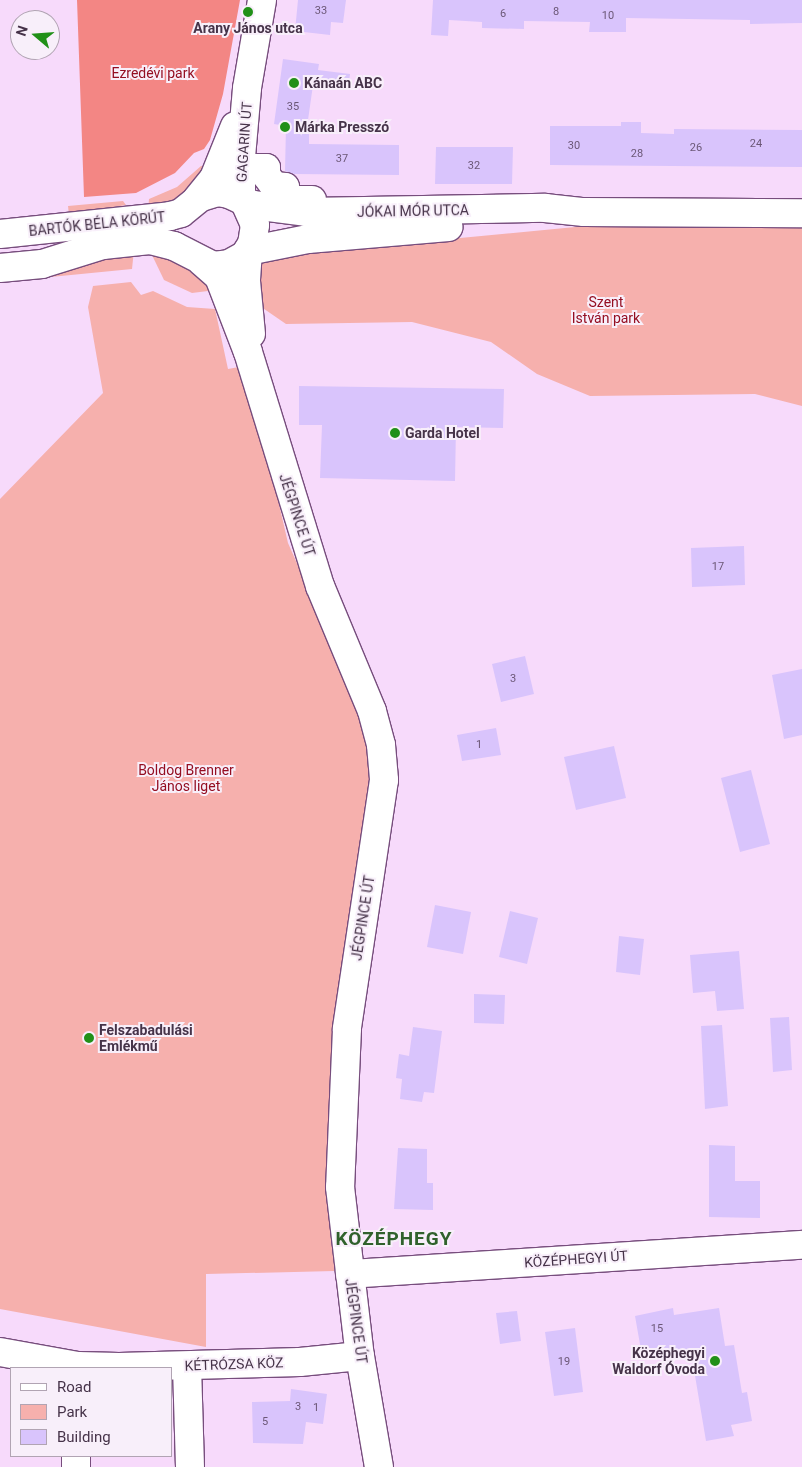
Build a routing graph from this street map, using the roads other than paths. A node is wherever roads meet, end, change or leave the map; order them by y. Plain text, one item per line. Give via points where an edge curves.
1 (262, 0) edge
2 (248, 88) junction
3 (252, 168) dead end
4 (244, 202) junction
5 (193, 203) junction
6 (425, 210) junction
7 (584, 212) junction
8 (802, 212) edge
9 (0, 234) edge
10 (248, 251) junction
11 (197, 258) junction
12 (0, 268) edge
13 (259, 387) junction
14 (802, 1245) edge
15 (350, 1274) junction
16 (0, 1352) edge
17 (352, 1356) junction
18 (187, 1366) junction
19 (78, 1367) edge
20 (190, 1467) edge
21 (379, 1467) edge

1 - 2 street, GAGARIN ÚT
2 - 4 street, GAGARIN ÚT via 240,166
2 - 5 street, GAGARIN ÚT via 218,170
3 - 6 street via 266,168 266,175 274,186 285,188 284,200 354,200
4 - 5 street, BARTÓK BÉLA KÖRÚT via 222,192
4 - 6 street, JÓKAI MÓR UTCA via 306,212
4 - 10 street, GAGARIN ÚT via 255,225
5 - 9 street, BARTÓK BÉLA KÖRÚT via 170,216
5 - 11 street via 182,232
6 - 7 street, JÓKAI MÓR UTCA via 545,208
7 - 8 street, JÓKAI MÓR UTCA
7 - 10 street, JÓKAI MÓR UTCA via 308,239
10 - 11 street, BARTÓK BÉLA KÖRÚT via 229,264 213,266
10 - 13 street, JÉGPINCE ÚT via 246,290
11 - 12 street, BARTÓK BÉLA KÖRÚT via 169,243 150,240 103,245 42,264
11 - 13 street, JÉGPINCE ÚT via 219,277
13 - 15 street, JÉGPINCE ÚT via 320,586 372,711 381,745 384,780 347,1029 341,1113 340,1187
14 - 15 street, KÖZÉPHEGYI ÚT
15 - 17 street, JÉGPINCE ÚT
16 - 19 street, KÉTRÓZSA KÖZ
17 - 18 street, KÉTRÓZSA KÖZ via 300,1362
17 - 21 street, JÉGPINCE ÚT
18 - 19 street, KÉTRÓZSA KÖZ
18 - 20 street

